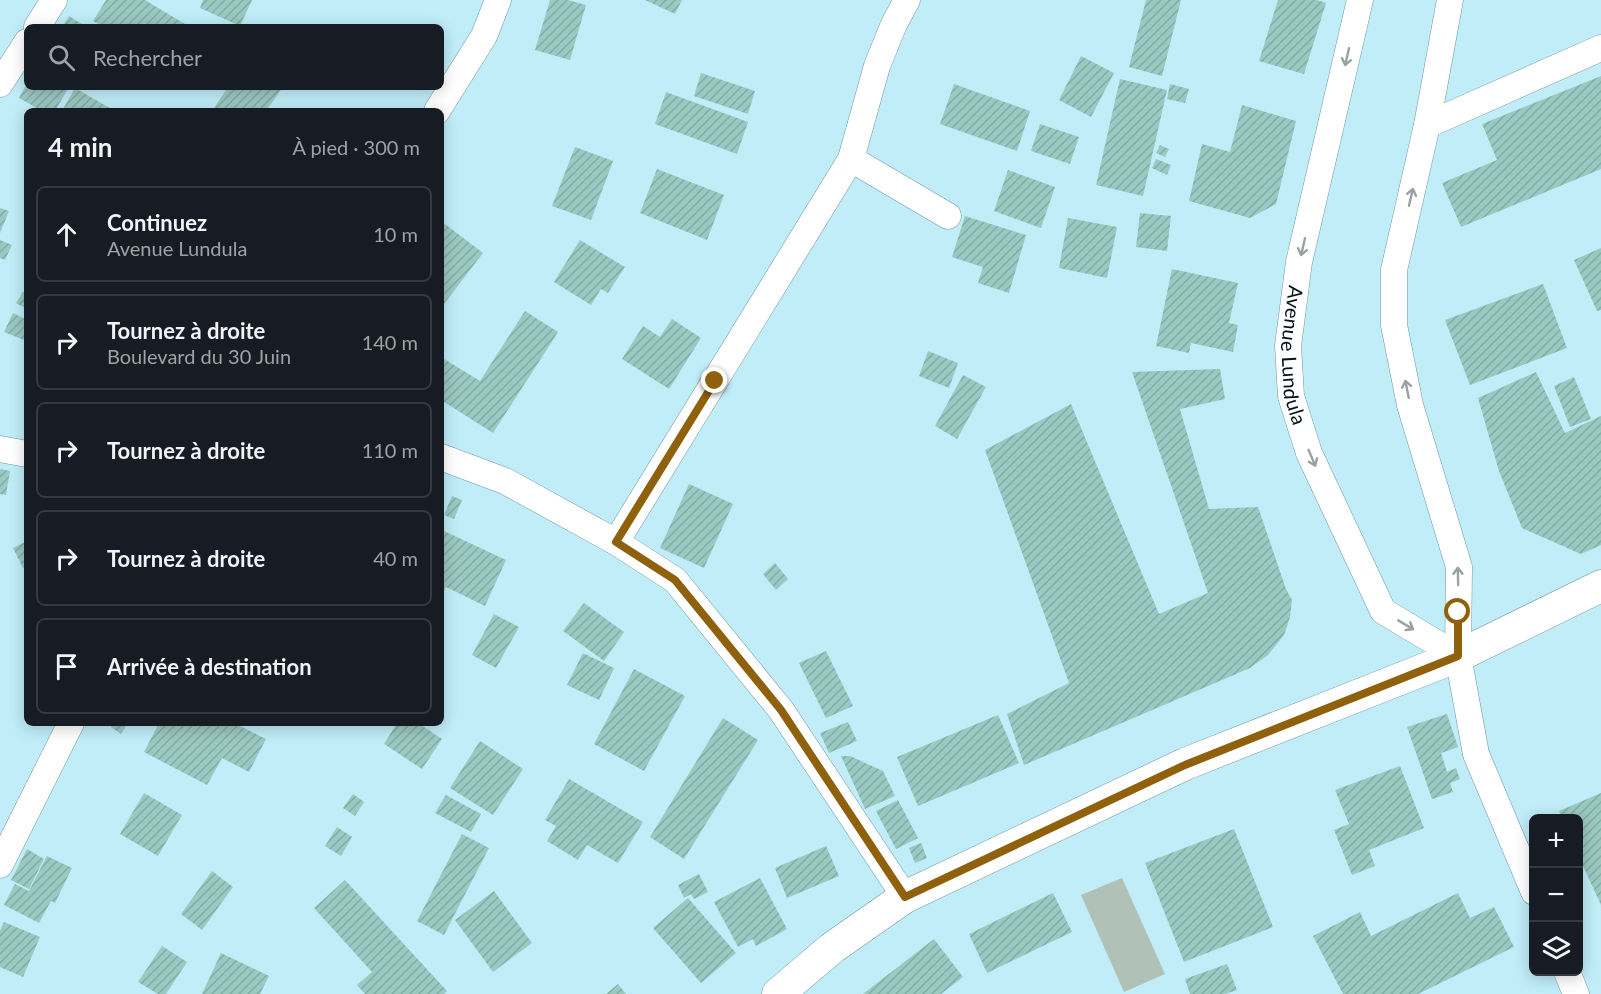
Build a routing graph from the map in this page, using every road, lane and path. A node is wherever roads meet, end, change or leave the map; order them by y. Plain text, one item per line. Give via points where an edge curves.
1 (54, 0) edge
2 (498, 0) edge
3 (907, 0) edge
4 (1360, 0) edge
5 (1450, 0) edge
6 (39, 24) edge
7 (24, 47) edge
8 (1601, 48) edge
9 (0, 84) edge
10 (439, 108) edge
11 (1427, 125) junction
12 (851, 159) junction
13 (948, 216) dead end
14 (0, 449) edge
15 (24, 453) edge
16 (444, 458) edge
17 (616, 542) junction
18 (1601, 586) edge
19 (1458, 656) junction
20 (70, 726) edge
21 (0, 865) edge
22 (1529, 882) edge
23 (905, 897) junction
24 (1569, 976) edge
25 (778, 994) edge
26 (1576, 994) edge

1 - 6 street
2 - 10 street via 484,36
3 - 12 street via 877,66
4 -> 19 street, Avenue Lundula via 1299,262 1288,346 1291,396 1309,453 1383,611
5 - 11 street
7 - 9 street
8 - 11 street
19 -> 11 street via 1459,567 1410,405 1394,325 1394,270
12 - 13 street
12 - 17 street
14 - 15 street
16 - 17 street via 505,481
17 - 23 street via 675,580 781,710
18 - 19 street
19 - 22 street via 1476,754
19 - 23 street via 1185,765
20 - 21 street
23 - 25 street via 832,948
24 - 26 street

